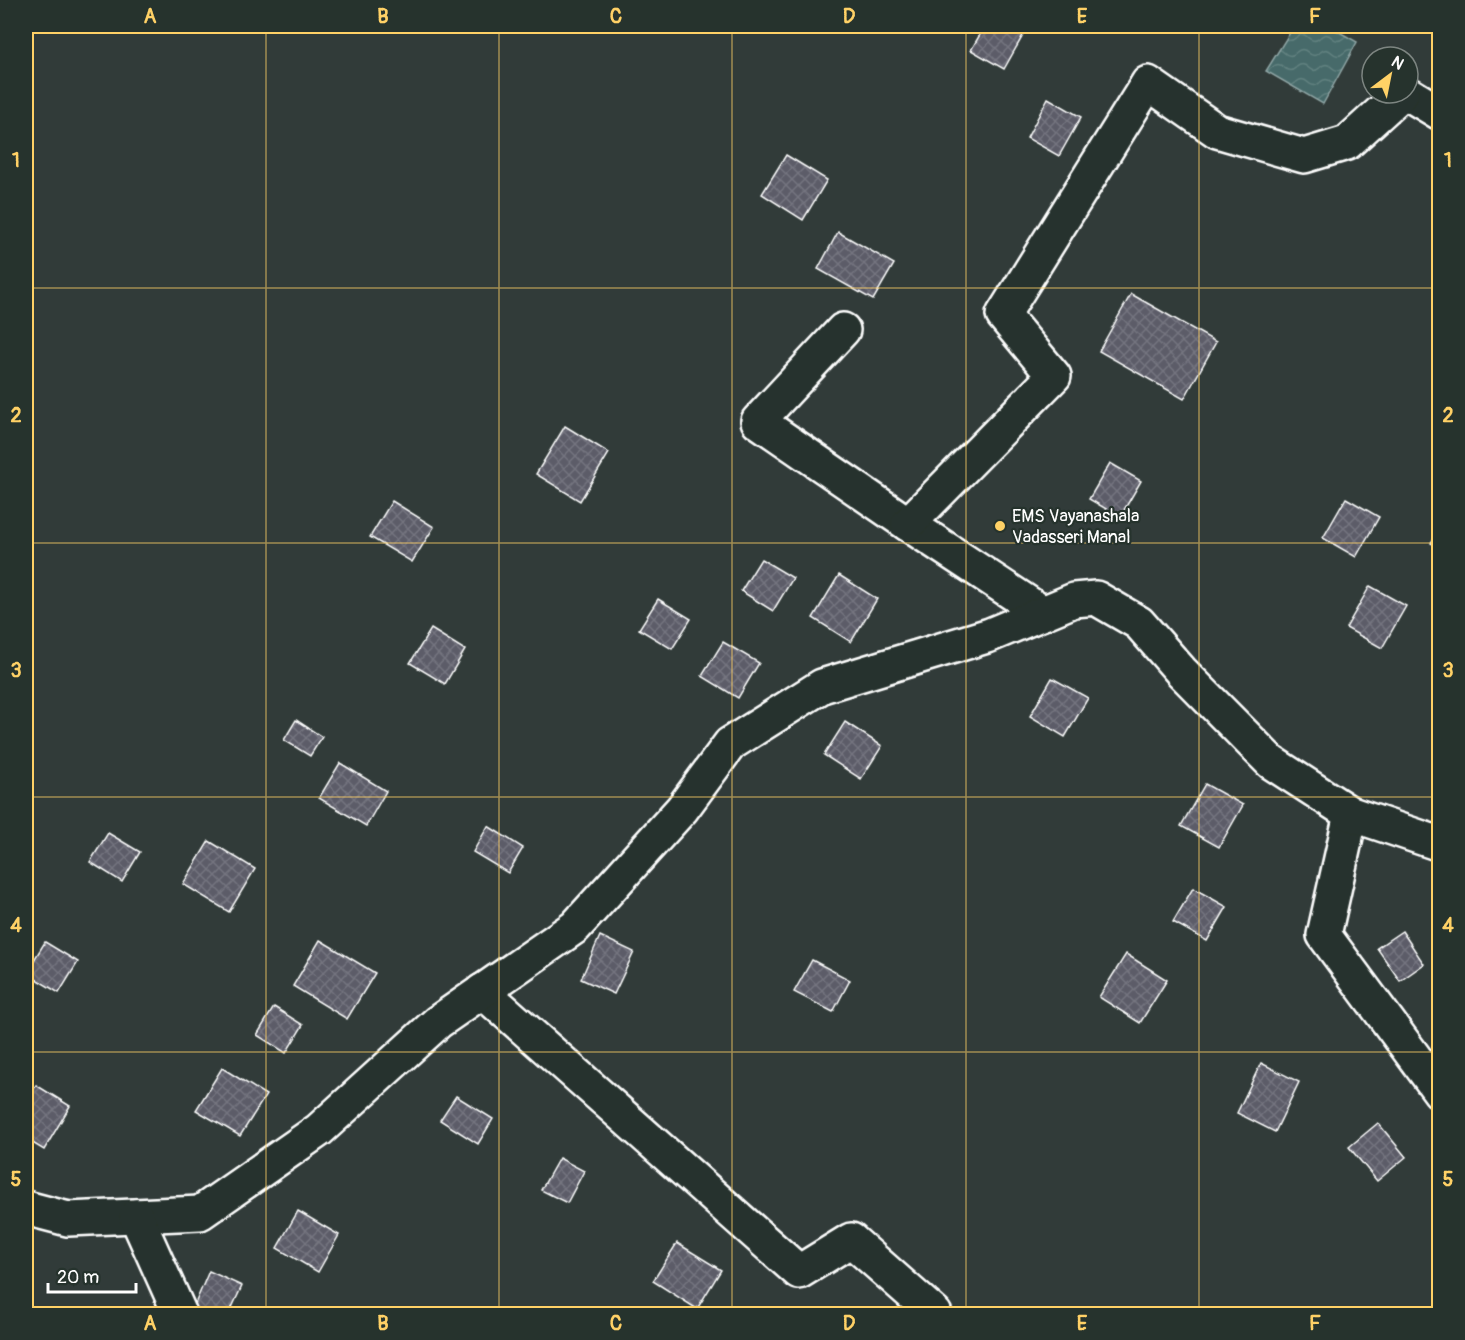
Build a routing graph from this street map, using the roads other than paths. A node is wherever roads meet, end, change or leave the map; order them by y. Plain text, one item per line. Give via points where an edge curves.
1 (1420, 101) edge
2 (1389, 105) edge
3 (1440, 113) edge
4 (843, 330) dead end
5 (908, 524) junction
6 (1043, 613) junction
7 (1351, 814) junction
8 (1440, 844) edge
9 (482, 991) junction
10 (1440, 1092) edge
11 (26, 1208) edge
12 (136, 1216) junction
13 (180, 1314) edge
14 (935, 1314) edge

1 - 3 street
2 - 5 street via 1347,143 1304,156 1217,130 1148,83 1003,315 1054,376
4 - 5 street via 758,421
5 - 6 street
6 - 7 street via 1074,600 1096,598 1139,623 1271,762
6 - 9 street via 990,635 822,686 730,744 682,809 575,927
7 - 8 street
7 - 10 street via 1324,935
9 - 12 street via 438,1022 319,1130 200,1213
9 - 14 street via 799,1272 850,1240
11 - 12 street via 68,1220
12 - 13 street

